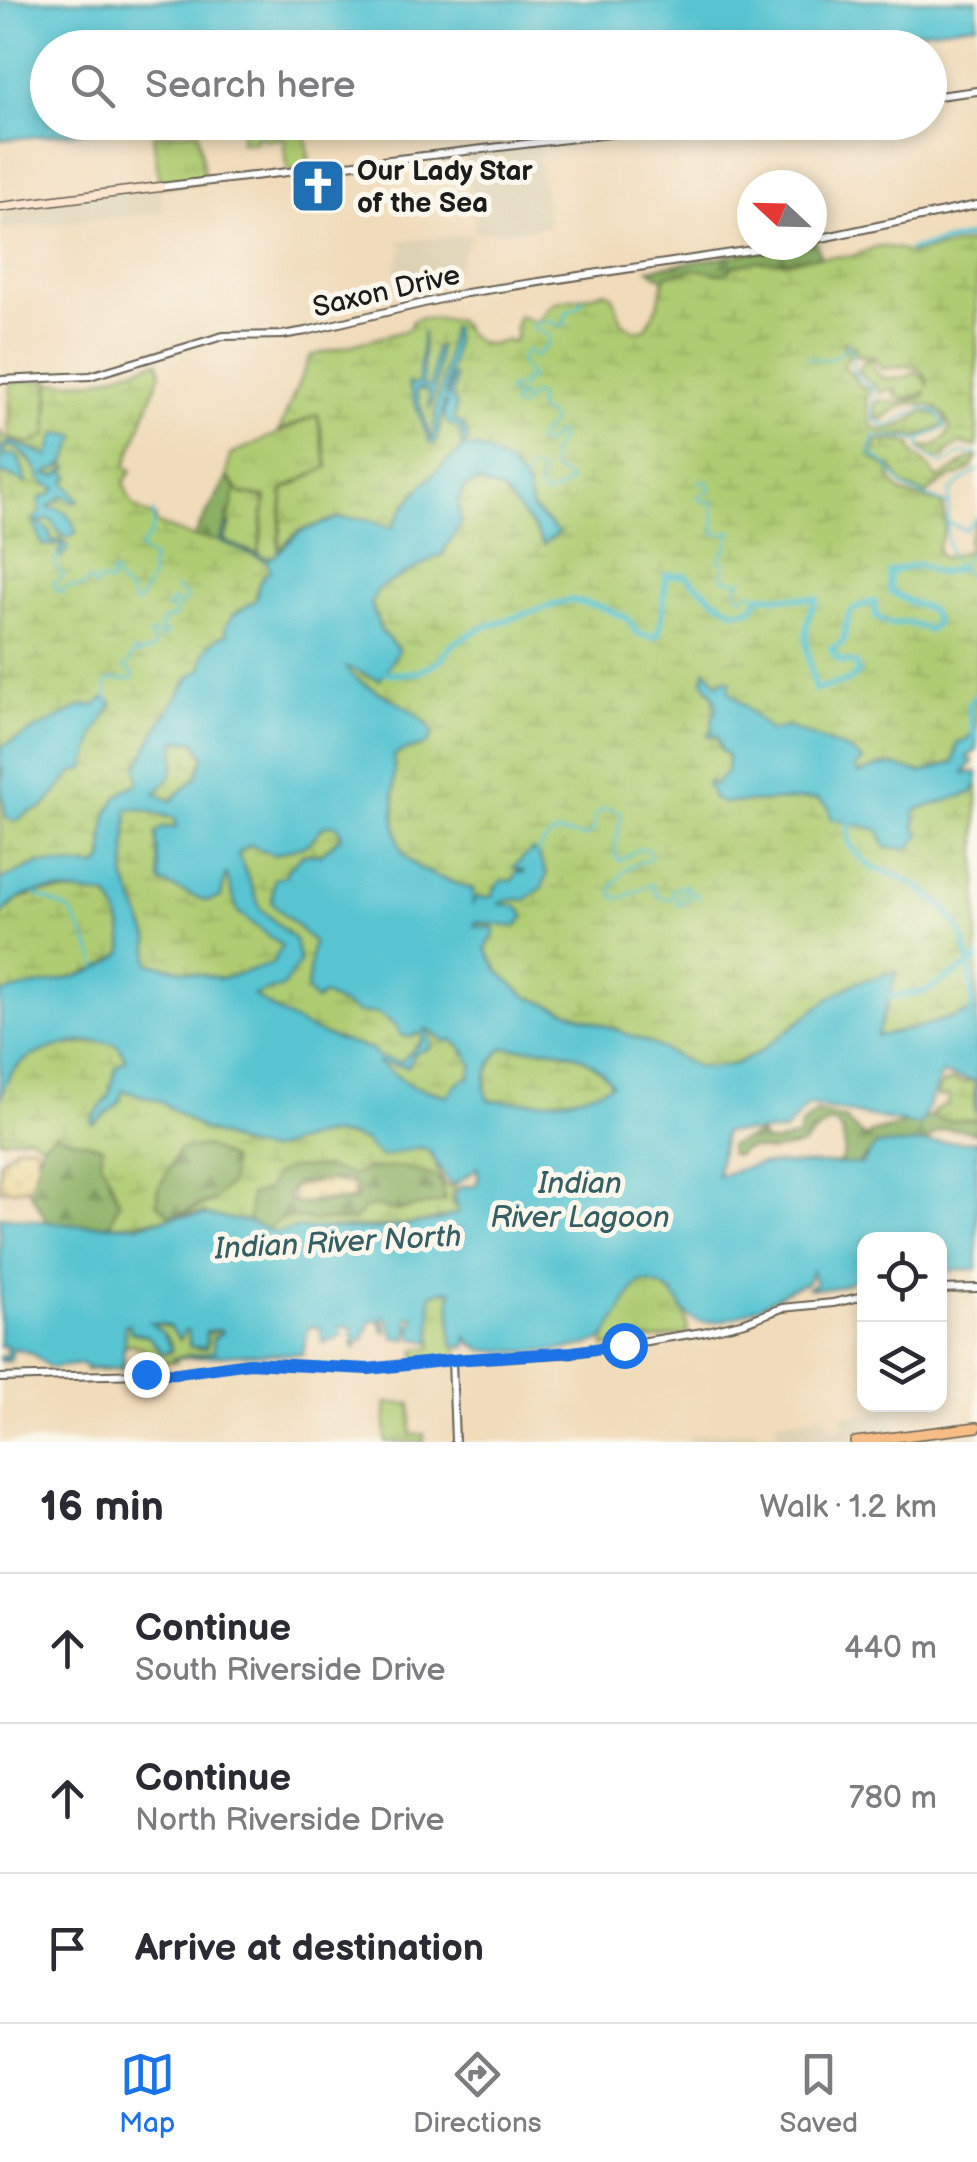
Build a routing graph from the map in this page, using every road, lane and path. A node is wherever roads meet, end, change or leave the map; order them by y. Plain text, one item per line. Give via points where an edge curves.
1 (977, 91) edge
2 (947, 94) edge
3 (561, 140) edge
4 (160, 188) joint
5 (977, 205) edge
6 (0, 206) edge
7 (827, 237) edge
8 (737, 252) edge
9 (0, 380) edge
10 (947, 1288) edge
11 (977, 1288) edge
12 (857, 1297) edge
13 (452, 1360) junction
14 (0, 1378) edge
15 (977, 1430) edge
16 (884, 1441) edge
17 (455, 1442) edge
18 (855, 1442) edge
19 (900, 1442) edge

1 - 2 street
3 - 4 street
4 - 6 main road
5 - 7 street
8 - 9 street, Saxon Drive via 466,294 282,335 223,336 90,376
10 - 11 street
12 - 13 street via 782,1308 729,1327 647,1342
13 - 14 street via 357,1370 240,1363 178,1373
13 - 17 street
15 - 16 main road
15 - 19 main road
16 - 18 main road

